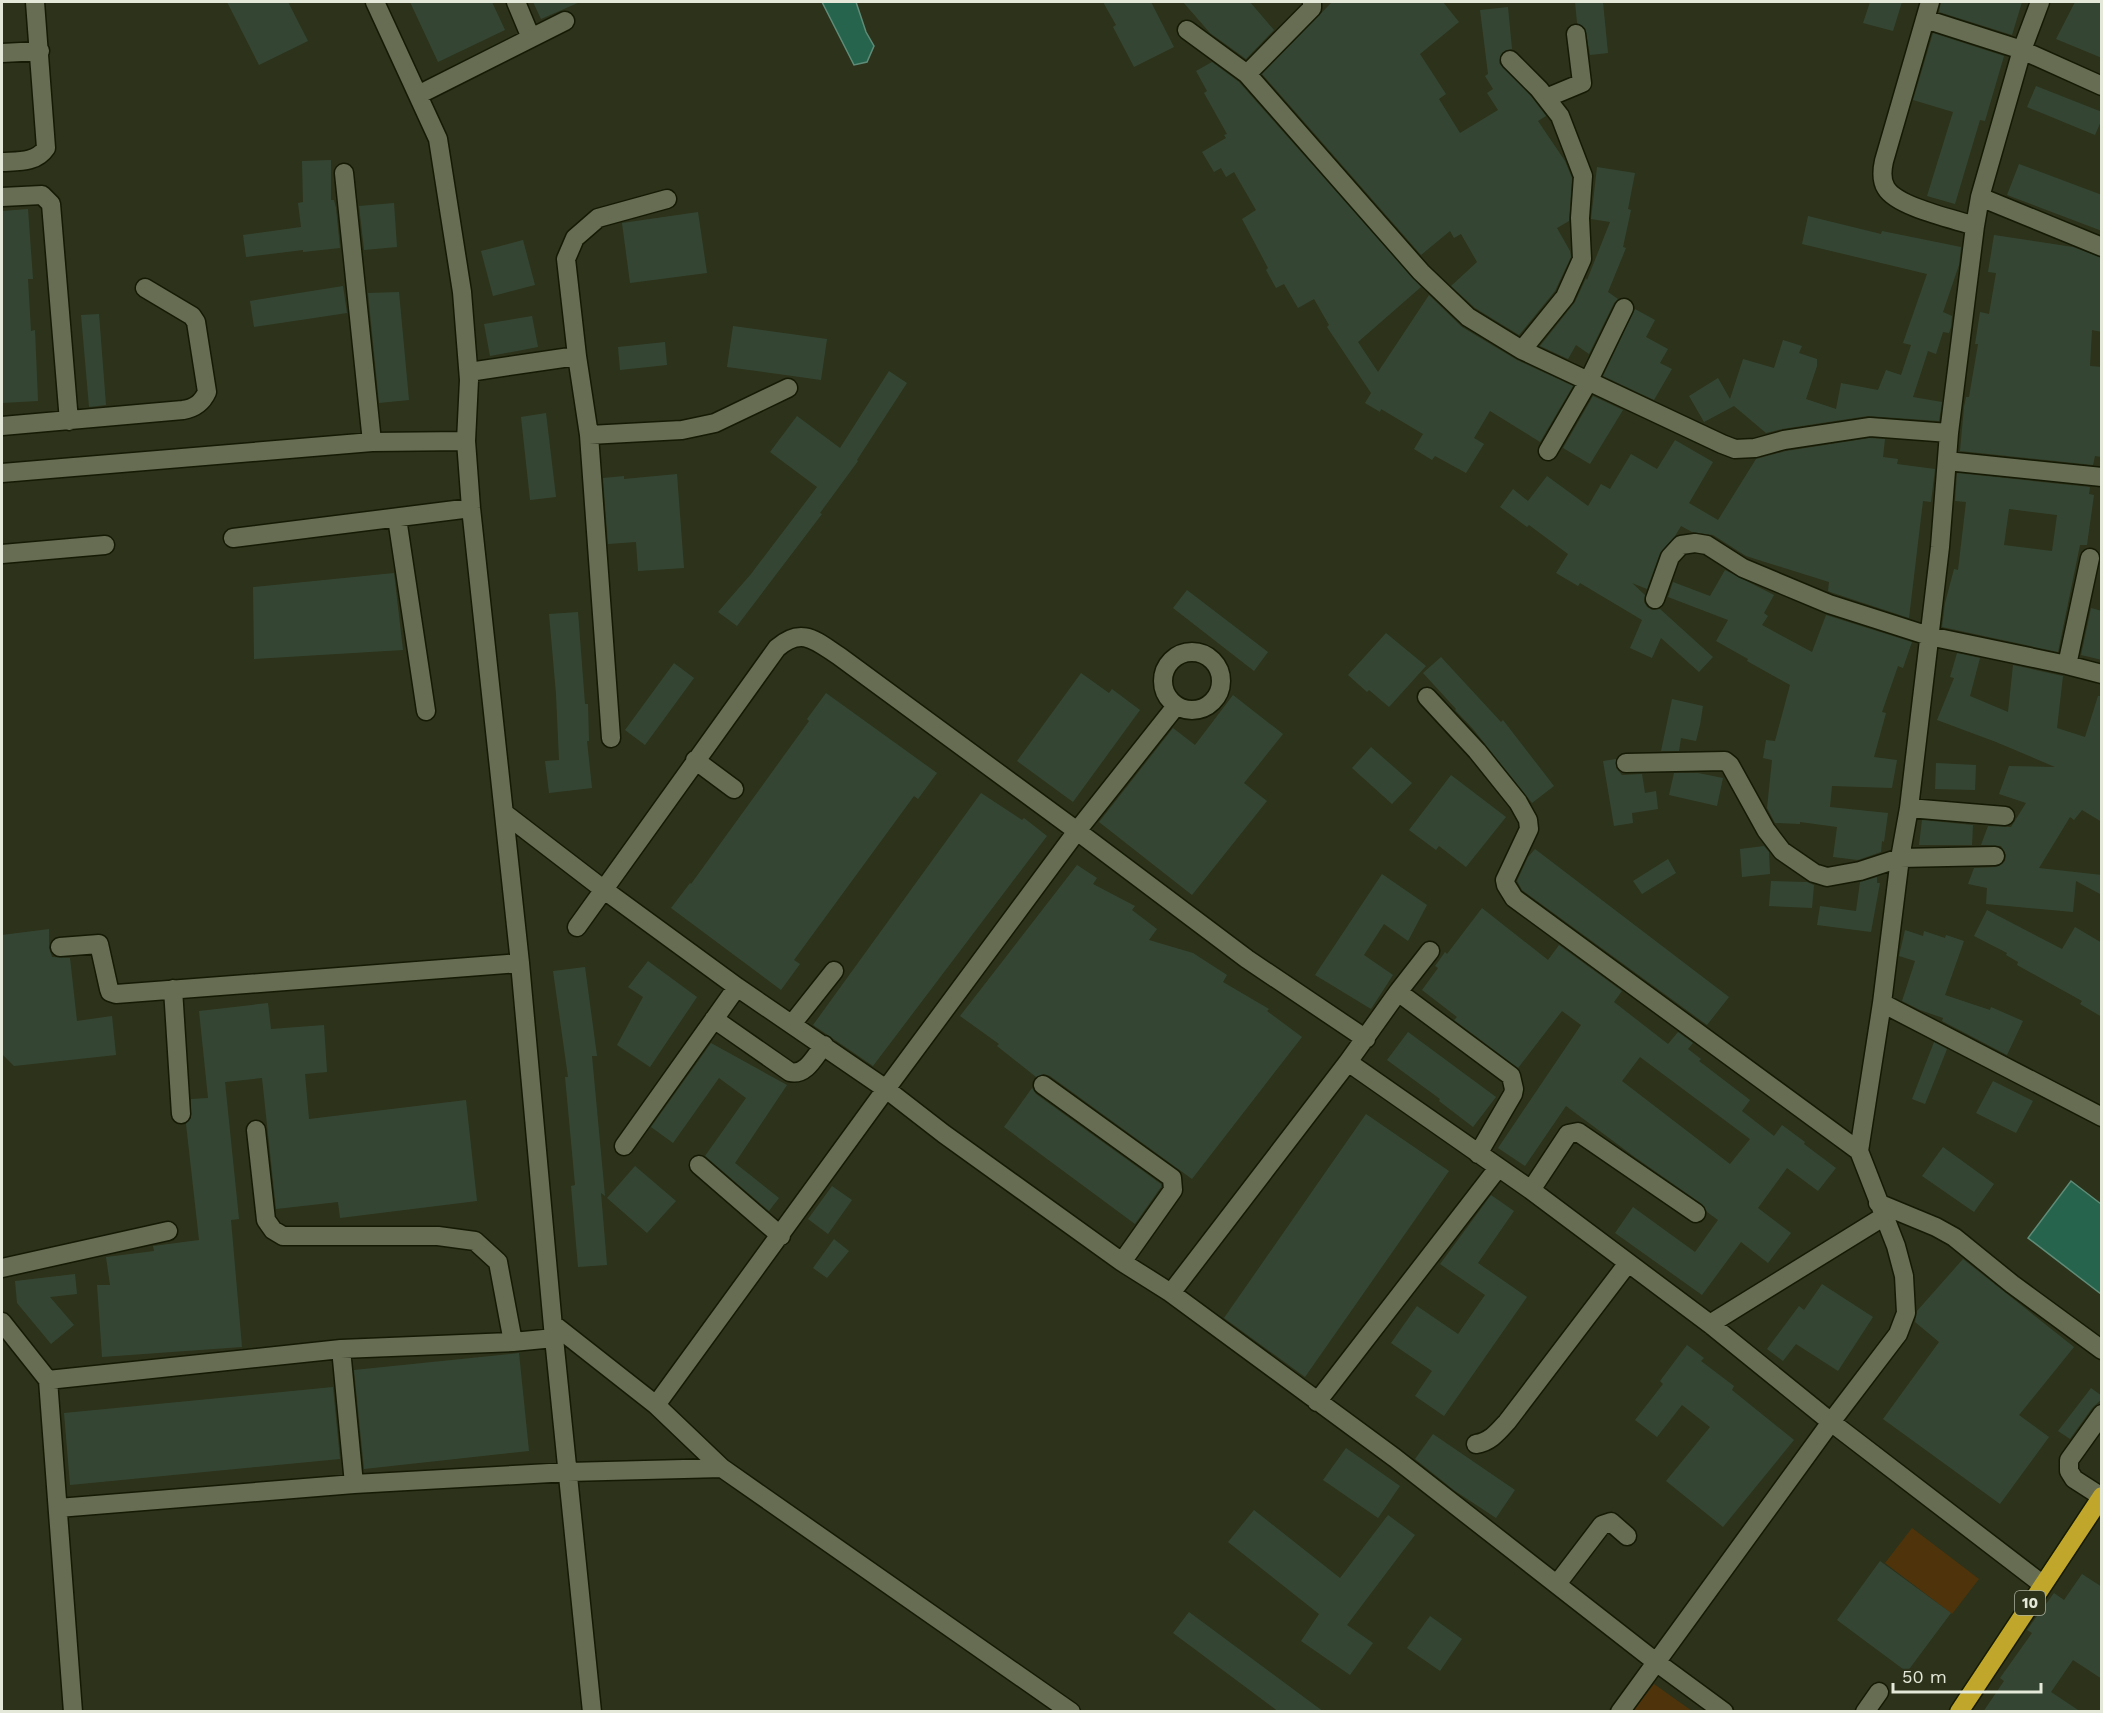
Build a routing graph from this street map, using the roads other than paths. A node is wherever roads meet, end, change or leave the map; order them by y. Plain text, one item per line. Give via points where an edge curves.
1 (35, 2) edge
2 (375, 2) edge
3 (516, 2) edge
4 (1312, 2) edge
5 (2040, 2) edge
6 (1927, 10) edge
7 (565, 21) dead end
8 (1187, 30) dead end
9 (1576, 34) dead end
10 (531, 38) junction
11 (2022, 50) junction
12 (40, 51) junction
13 (2, 53) edge
14 (1510, 60) dead end
15 (1247, 74) junction
16 (2102, 86) edge
17 (418, 95) junction
18 (1546, 98) junction
19 (2, 162) edge
20 (344, 172) dead end
21 (2, 197) edge
22 (1980, 198) junction
23 (667, 199) dead end
24 (1975, 226) junction
25 (2102, 247) edge
26 (146, 288) dead end
27 (1624, 308) dead end
28 (1522, 350) junction
29 (577, 356) junction
30 (469, 372) junction
31 (1588, 382) junction
32 (788, 388) dead end
33 (69, 421) junction
34 (2, 426) edge
35 (1949, 432) junction
36 (589, 435) junction
37 (466, 441) junction
38 (372, 442) junction
39 (1548, 451) dead end
40 (1947, 461) junction
41 (2, 473) edge
42 (2102, 477) edge
43 (471, 508) junction
44 (397, 518) junction
45 (233, 538) dead end
46 (105, 545) dead end
47 (2, 554) edge
48 (2090, 558) dead end
49 (1655, 599) dead end
50 (1929, 636) junction
51 (2067, 665) junction
52 (2102, 674) edge
53 (1426, 697) dead end
54 (1176, 706) dead end
55 (426, 711) dead end
56 (611, 738) dead end
57 (695, 759) junction
58 (1626, 763) dead end
59 (734, 789) dead end
60 (1909, 808) junction
61 (504, 813) junction
62 (2005, 816) dead end
63 (1077, 831) junction
64 (1995, 856) dead end
65 (1900, 858) junction
66 (603, 889) junction
67 (577, 927) dead end
68 (60, 947) dead end
69 (1431, 951) dead end
70 (520, 963) junction
71 (834, 971) dead end
72 (737, 987) junction
73 (173, 989) junction
74 (1398, 992) junction
75 (1882, 1003) junction
76 (714, 1019) junction
77 (792, 1024) junction
78 (1366, 1039) junction
79 (824, 1044) junction
80 (1348, 1062) junction
81 (1043, 1085) dead end
82 (886, 1089) junction
83 (181, 1114) dead end
84 (2102, 1117) edge
85 (256, 1130) dead end
86 (624, 1146) dead end
87 (1859, 1151) junction
88 (1478, 1154) junction
89 (699, 1165) dead end
90 (1498, 1168) junction
91 (1531, 1190) junction
92 (1880, 1210) junction
93 (1696, 1213) dead end
94 (168, 1231) dead end
95 (781, 1236) junction
96 (1122, 1262) junction
97 (1628, 1263) junction
98 (2, 1268) edge
99 (1171, 1293) junction
100 (2, 1322) edge
101 (1710, 1324) junction
102 (554, 1331) junction
103 (513, 1342) junction
104 (341, 1350) junction
105 (2102, 1350) edge
106 (48, 1380) junction
107 (1317, 1402) junction
108 (656, 1405) junction
109 (2102, 1414) edge
110 (1831, 1422) junction
111 (1476, 1444) dead end
112 (722, 1468) junction
113 (568, 1472) junction
114 (354, 1484) junction
115 (2101, 1497) edge
116 (58, 1508) junction
117 (1627, 1536) dead end
118 (1557, 1584) junction
119 (2042, 1584) junction
120 (1656, 1662) junction
121 (1880, 1692) dead end
122 (73, 1712) edge
123 (592, 1712) edge
124 (1071, 1712) edge
125 (1620, 1712) edge
126 (1724, 1712) edge
127 (1865, 1712) edge
128 (1959, 1712) edge

1 - 12 street
2 - 17 street
3 - 10 street
4 - 15 street via 1312,9
5 - 11 street
6 - 11 street
6 - 24 street via 1884,160 1883,179 1897,199
7 - 10 street
8 - 15 street
9 - 18 street via 1583,82
10 - 17 street
11 - 16 street
11 - 22 street
12 - 13 street
12 - 19 street via 46,148 32,160
14 - 18 street
15 - 28 street via 1421,272 1467,317
17 - 30 street via 438,139 462,292
18 - 28 street via 1560,116 1583,176 1582,259 1565,297
20 - 38 street
21 - 33 street via 42,195 51,204
22 - 24 street
22 - 25 street
23 - 29 street via 598,218 575,238 566,259
24 - 35 street
26 - 33 street via 196,322 207,392 204,399 183,410
27 - 31 street
28 - 31 street
29 - 30 street
29 - 36 street
30 - 37 street
31 - 35 street via 1735,449 1870,427
31 - 39 street
32 - 36 street via 715,423 682,430
33 - 34 street
35 - 40 street
36 - 56 street
37 - 38 street
37 - 43 street
38 - 41 street
40 - 42 street
40 - 50 street
43 - 44 street
43 - 61 street
44 - 45 street
44 - 55 street
46 - 47 street
48 - 51 street
49 - 50 street via 1670,557 1681,545 1695,543 1707,545 1743,568 1829,604
50 - 51 street
50 - 60 street
51 - 52 street
53 - 87 street via 1477,751 1518,801 1528,820 1529,829 1505,880 1514,898
54 - 63 street
57 - 59 street
57 - 63 street via 777,648 802,635 839,656
57 - 66 street
58 - 65 street via 1725,761 1782,851 1814,873 1827,877
60 - 62 street
60 - 65 street
61 - 66 street
61 - 70 street
63 - 78 street via 1247,959
63 - 82 street
64 - 65 street
65 - 75 street
66 - 67 street
66 - 72 street
68 - 73 street via 99,944 110,992
69 - 74 street
70 - 73 street
70 - 102 street
71 - 77 street
72 - 76 street
72 - 77 street
73 - 83 street
74 - 78 street
74 - 88 street via 1511,1076 1513,1094
75 - 84 street
75 - 87 street
76 - 79 street via 797,1074
76 - 86 street
77 - 79 street
78 - 80 street
79 - 82 street
80 - 88 street
80 - 99 street
81 - 96 street via 1172,1178 1173,1190
82 - 95 street
82 - 96 street
85 - 103 street via 266,1220 273,1230 283,1236 438,1236 475,1241 498,1262
87 - 92 street
88 - 90 street
89 - 95 street
90 - 91 street
90 - 107 street
91 - 93 street via 1568,1134 1578,1132
91 - 97 street
92 - 101 street
92 - 105 street via 1936,1227 1954,1237
92 - 110 street via 1904,1276 1906,1313 1898,1334
94 - 98 street
95 - 108 street
96 - 99 street
97 - 101 street
97 - 111 street via 1507,1422 1491,1439
99 - 107 street
100 - 106 street
101 - 110 street
102 - 103 street
102 - 108 street
102 - 113 street
103 - 104 street
104 - 106 street
104 - 114 street
106 - 116 street
107 - 118 street
108 - 112 street
109 - 115 street via 2069,1460 2074,1479
110 - 119 street
110 - 120 street
112 - 113 street
112 - 124 street
113 - 114 street
113 - 123 street
114 - 116 street
115 - 119 highway, 10
116 - 122 street
117 - 118 street via 1611,1522 1602,1525
118 - 120 street
119 - 128 highway, 10
120 - 125 street
120 - 126 street
121 - 127 street

